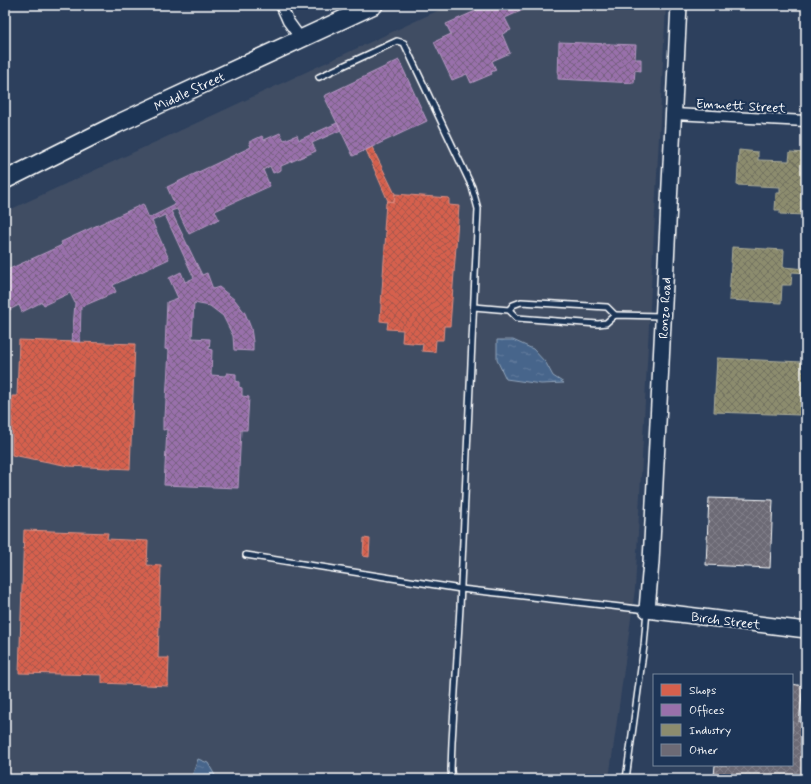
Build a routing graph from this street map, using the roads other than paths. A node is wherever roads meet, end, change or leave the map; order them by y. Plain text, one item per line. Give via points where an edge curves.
1 (281, 5) edge
2 (374, 5) edge
3 (679, 5) edge
4 (301, 39) junction
5 (319, 77) dead end
6 (674, 114) junction
7 (806, 121) edge
8 (5, 180) edge
9 (474, 307) junction
10 (509, 310) junction
11 (616, 315) junction
12 (664, 316) junction
13 (246, 555) dead end
14 (460, 589) junction
15 (647, 610) junction
16 (806, 630) edge
17 (452, 779) edge
18 (626, 779) edge

1 - 4 street via 288,21
2 - 4 main road, Middle Street
3 - 6 main road, Ronzo Road
4 - 8 main road, Middle Street via 123,121
5 - 9 lane via 397,41 404,43 472,187 478,209
6 - 7 street, Emmett Street
6 - 12 main road, Ronzo Road
9 - 10 lane
9 - 14 lane
10 - 11 lane via 521,302 568,304 607,307
10 - 11 lane via 517,318 598,324 606,323
11 - 12 lane
12 - 15 main road, Ronzo Road
13 - 14 lane
14 - 15 lane
14 - 17 lane
15 - 16 main road, Birch Street
15 - 18 lane

